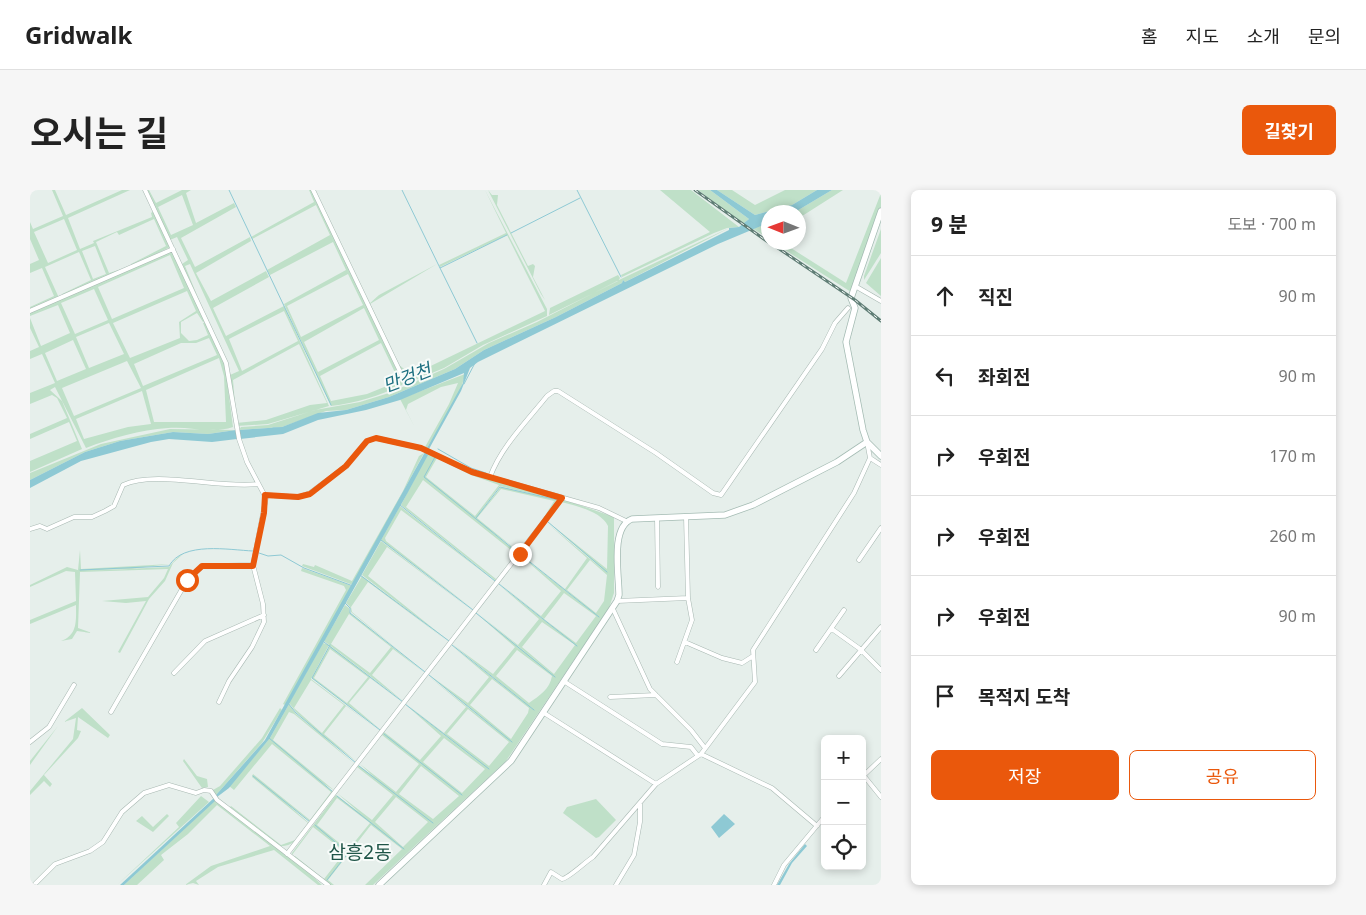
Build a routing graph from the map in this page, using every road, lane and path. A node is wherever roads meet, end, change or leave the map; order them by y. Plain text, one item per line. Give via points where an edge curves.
1 (146, 190) edge
2 (313, 190) edge
3 (881, 211) edge
4 (173, 249) junction
5 (855, 286) junction
6 (881, 301) edge
7 (848, 308) dead end
8 (30, 312) edge
9 (406, 384) dead end
10 (867, 442) junction
11 (881, 456) edge
12 (870, 458) junction
13 (881, 465) edge
14 (490, 477) junction
15 (258, 484) junction
16 (265, 495) junction
17 (562, 498) junction
18 (686, 517) junction
19 (658, 518) junction
20 (626, 521) junction
21 (881, 528) edge
22 (30, 529) edge
23 (859, 560) dead end
24 (253, 566) junction
25 (658, 587) dead end
26 (688, 598) junction
27 (617, 601) junction
28 (613, 609) junction
29 (844, 610) dead end
30 (264, 615) junction
31 (881, 626) edge
32 (832, 629) junction
33 (685, 642) junction
34 (860, 649) junction
35 (816, 650) dead end
36 (753, 656) junction
37 (677, 662) dead end
38 (881, 670) edge
39 (174, 673) dead end
40 (839, 676) dead end
41 (565, 682) junction
42 (74, 685) dead end
43 (656, 695) junction
44 (610, 697) dead end
45 (219, 702) dead end
46 (111, 712) dead end
47 (544, 713) junction
48 (30, 742) edge
49 (705, 748) junction
50 (700, 755) junction
51 (881, 759) edge
52 (866, 773) edge
53 (866, 780) edge
54 (656, 784) junction
55 (881, 797) edge
56 (640, 804) junction
57 (821, 821) edge
58 (817, 826) junction
59 (287, 854) junction
60 (30, 880) edge
61 (381, 884) edge
62 (34, 885) edge
63 (328, 885) edge
64 (544, 885) edge
65 (616, 885) edge
66 (774, 885) edge

1 - 4 street
2 - 9 street
3 - 5 street
4 - 8 street
4 - 15 street via 226,363 239,439
5 - 6 street
5 - 10 street via 852,298 855,308 846,342
7 - 14 street via 721,495 713,493 558,391 547,396 516,435
10 - 11 street
10 - 12 street
10 - 18 street via 837,462 753,505 720,517
12 - 13 street
12 - 36 street via 854,493
14 - 16 street via 421,448 376,438 367,441 346,466 310,494 298,497
14 - 17 street
15 - 16 street
15 - 22 street via 144,478 123,486 114,506 92,517 74,517 47,529 40,526
16 - 24 street
17 - 20 street via 599,508
17 - 59 street
18 - 19 street
18 - 26 street
19 - 20 street
19 - 25 street
20 - 27 street via 619,532
21 - 23 street
24 - 30 street
24 - 46 street via 202,566 189,577
26 - 27 street
26 - 33 street via 692,620
27 - 28 street
28 - 41 street
28 - 43 street via 639,669
29 - 32 street
30 - 39 street via 205,641
30 - 45 street via 259,634
31 - 34 street
32 - 34 street
32 - 35 street
33 - 36 street via 742,663
33 - 37 street
34 - 38 street
34 - 40 street
36 - 49 street via 755,682
41 - 47 street
41 - 50 street via 662,744 691,748
42 - 48 street via 49,727
43 - 44 street
43 - 49 street
47 - 54 street
47 - 61 street via 507,765
49 - 50 street
50 - 54 street
50 - 58 street via 772,788
51 - 52 street
53 - 55 street
54 - 56 street
56 - 64 street via 593,856 569,877 562,879 551,872
56 - 65 street via 634,855
57 - 58 street
58 - 66 street via 784,865
59 - 62 street via 217,800 211,791 196,793 169,785 137,797 122,812 103,842 90,851 55,864
59 - 63 street
60 - 62 street

